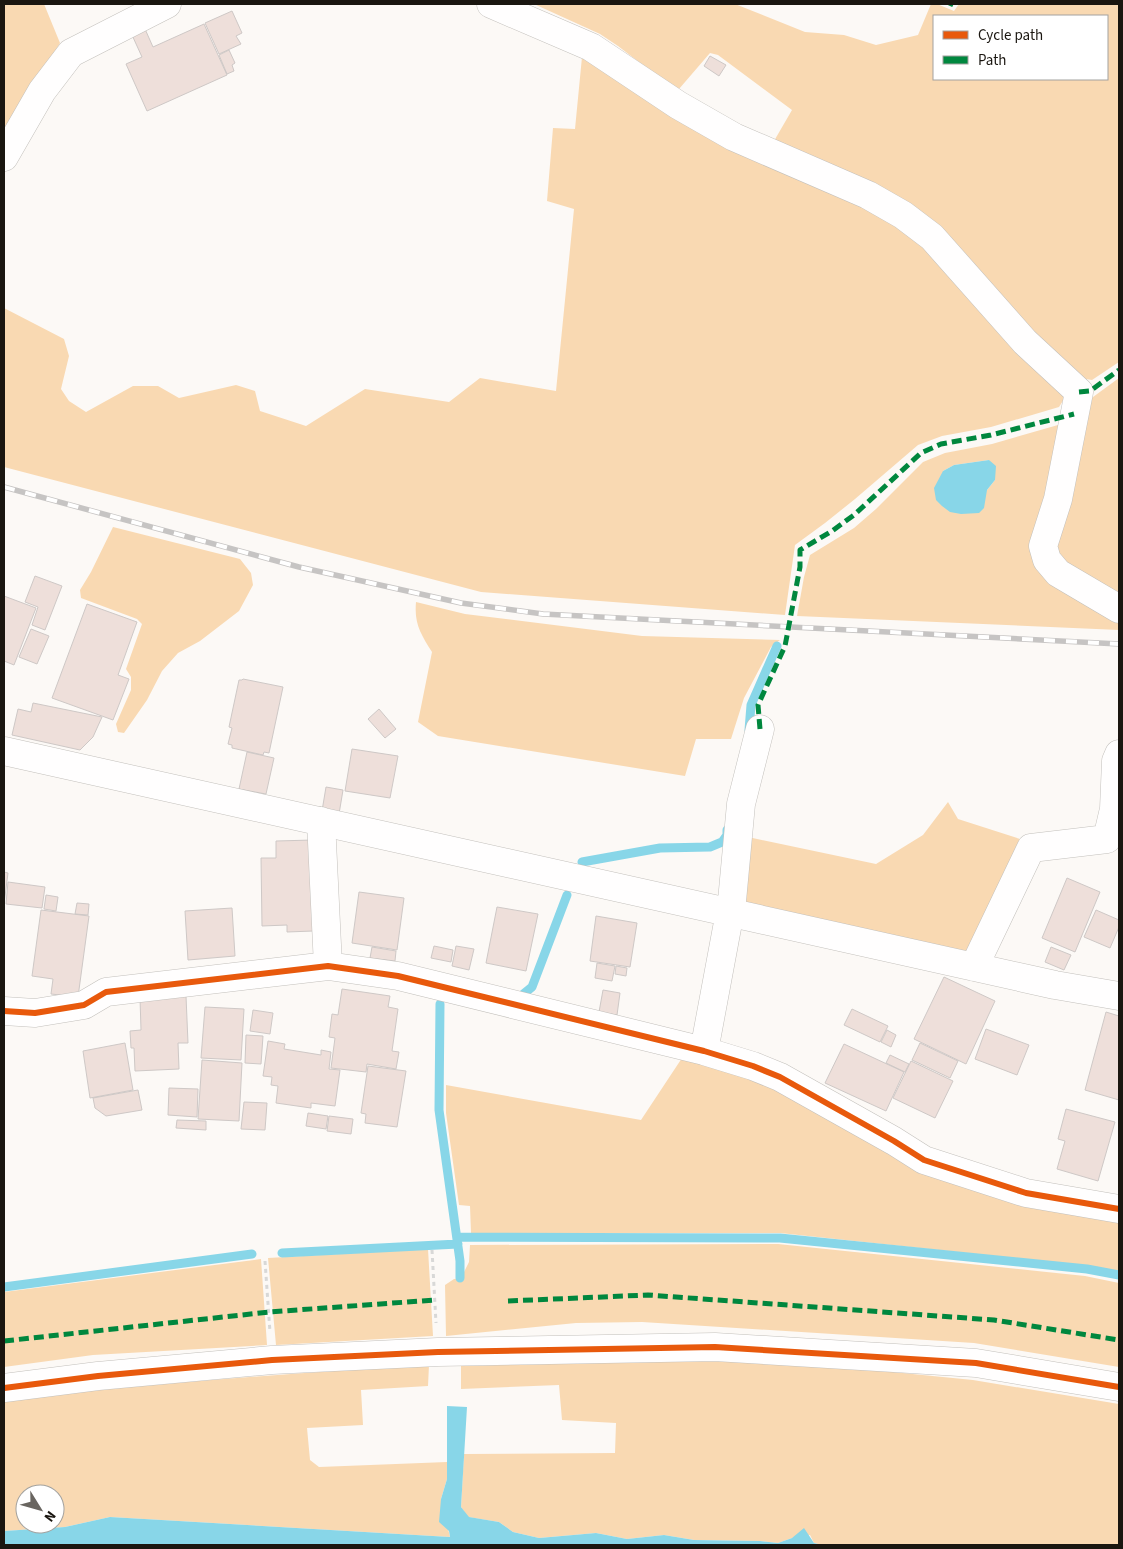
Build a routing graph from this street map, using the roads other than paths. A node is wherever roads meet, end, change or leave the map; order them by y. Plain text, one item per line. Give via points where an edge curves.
1 (167, 4) edge
2 (491, 4) edge
3 (4, 157) edge
4 (1119, 609) edge
5 (760, 729) dead end
6 (4, 751) edge
7 (1119, 754) edge
8 (322, 821) junction
9 (729, 912) junction
10 (328, 966) junction
11 (974, 967) junction
12 (1119, 996) edge
13 (4, 1011) edge
14 (704, 1051) junction
15 (1119, 1209) edge
16 (1119, 1387) edge
17 (4, 1388) edge

1 - 3 street via 71,54 42,91
2 - 4 street via 591,48 734,137 868,195 904,215 932,237 1026,342 1078,392 1058,499 1043,546 1058,573
5 - 9 street via 741,804
6 - 8 street
7 - 11 street via 1114,809 1106,839 1031,848
8 - 9 street
8 - 10 street
9 - 11 street
9 - 14 street
10 - 13 street via 106,992 84,1005 35,1013
10 - 14 street via 398,976
11 - 12 street via 1055,986
14 - 15 street via 780,1077 924,1160 1026,1193
16 - 17 street via 976,1363 724,1347 438,1352 272,1360

